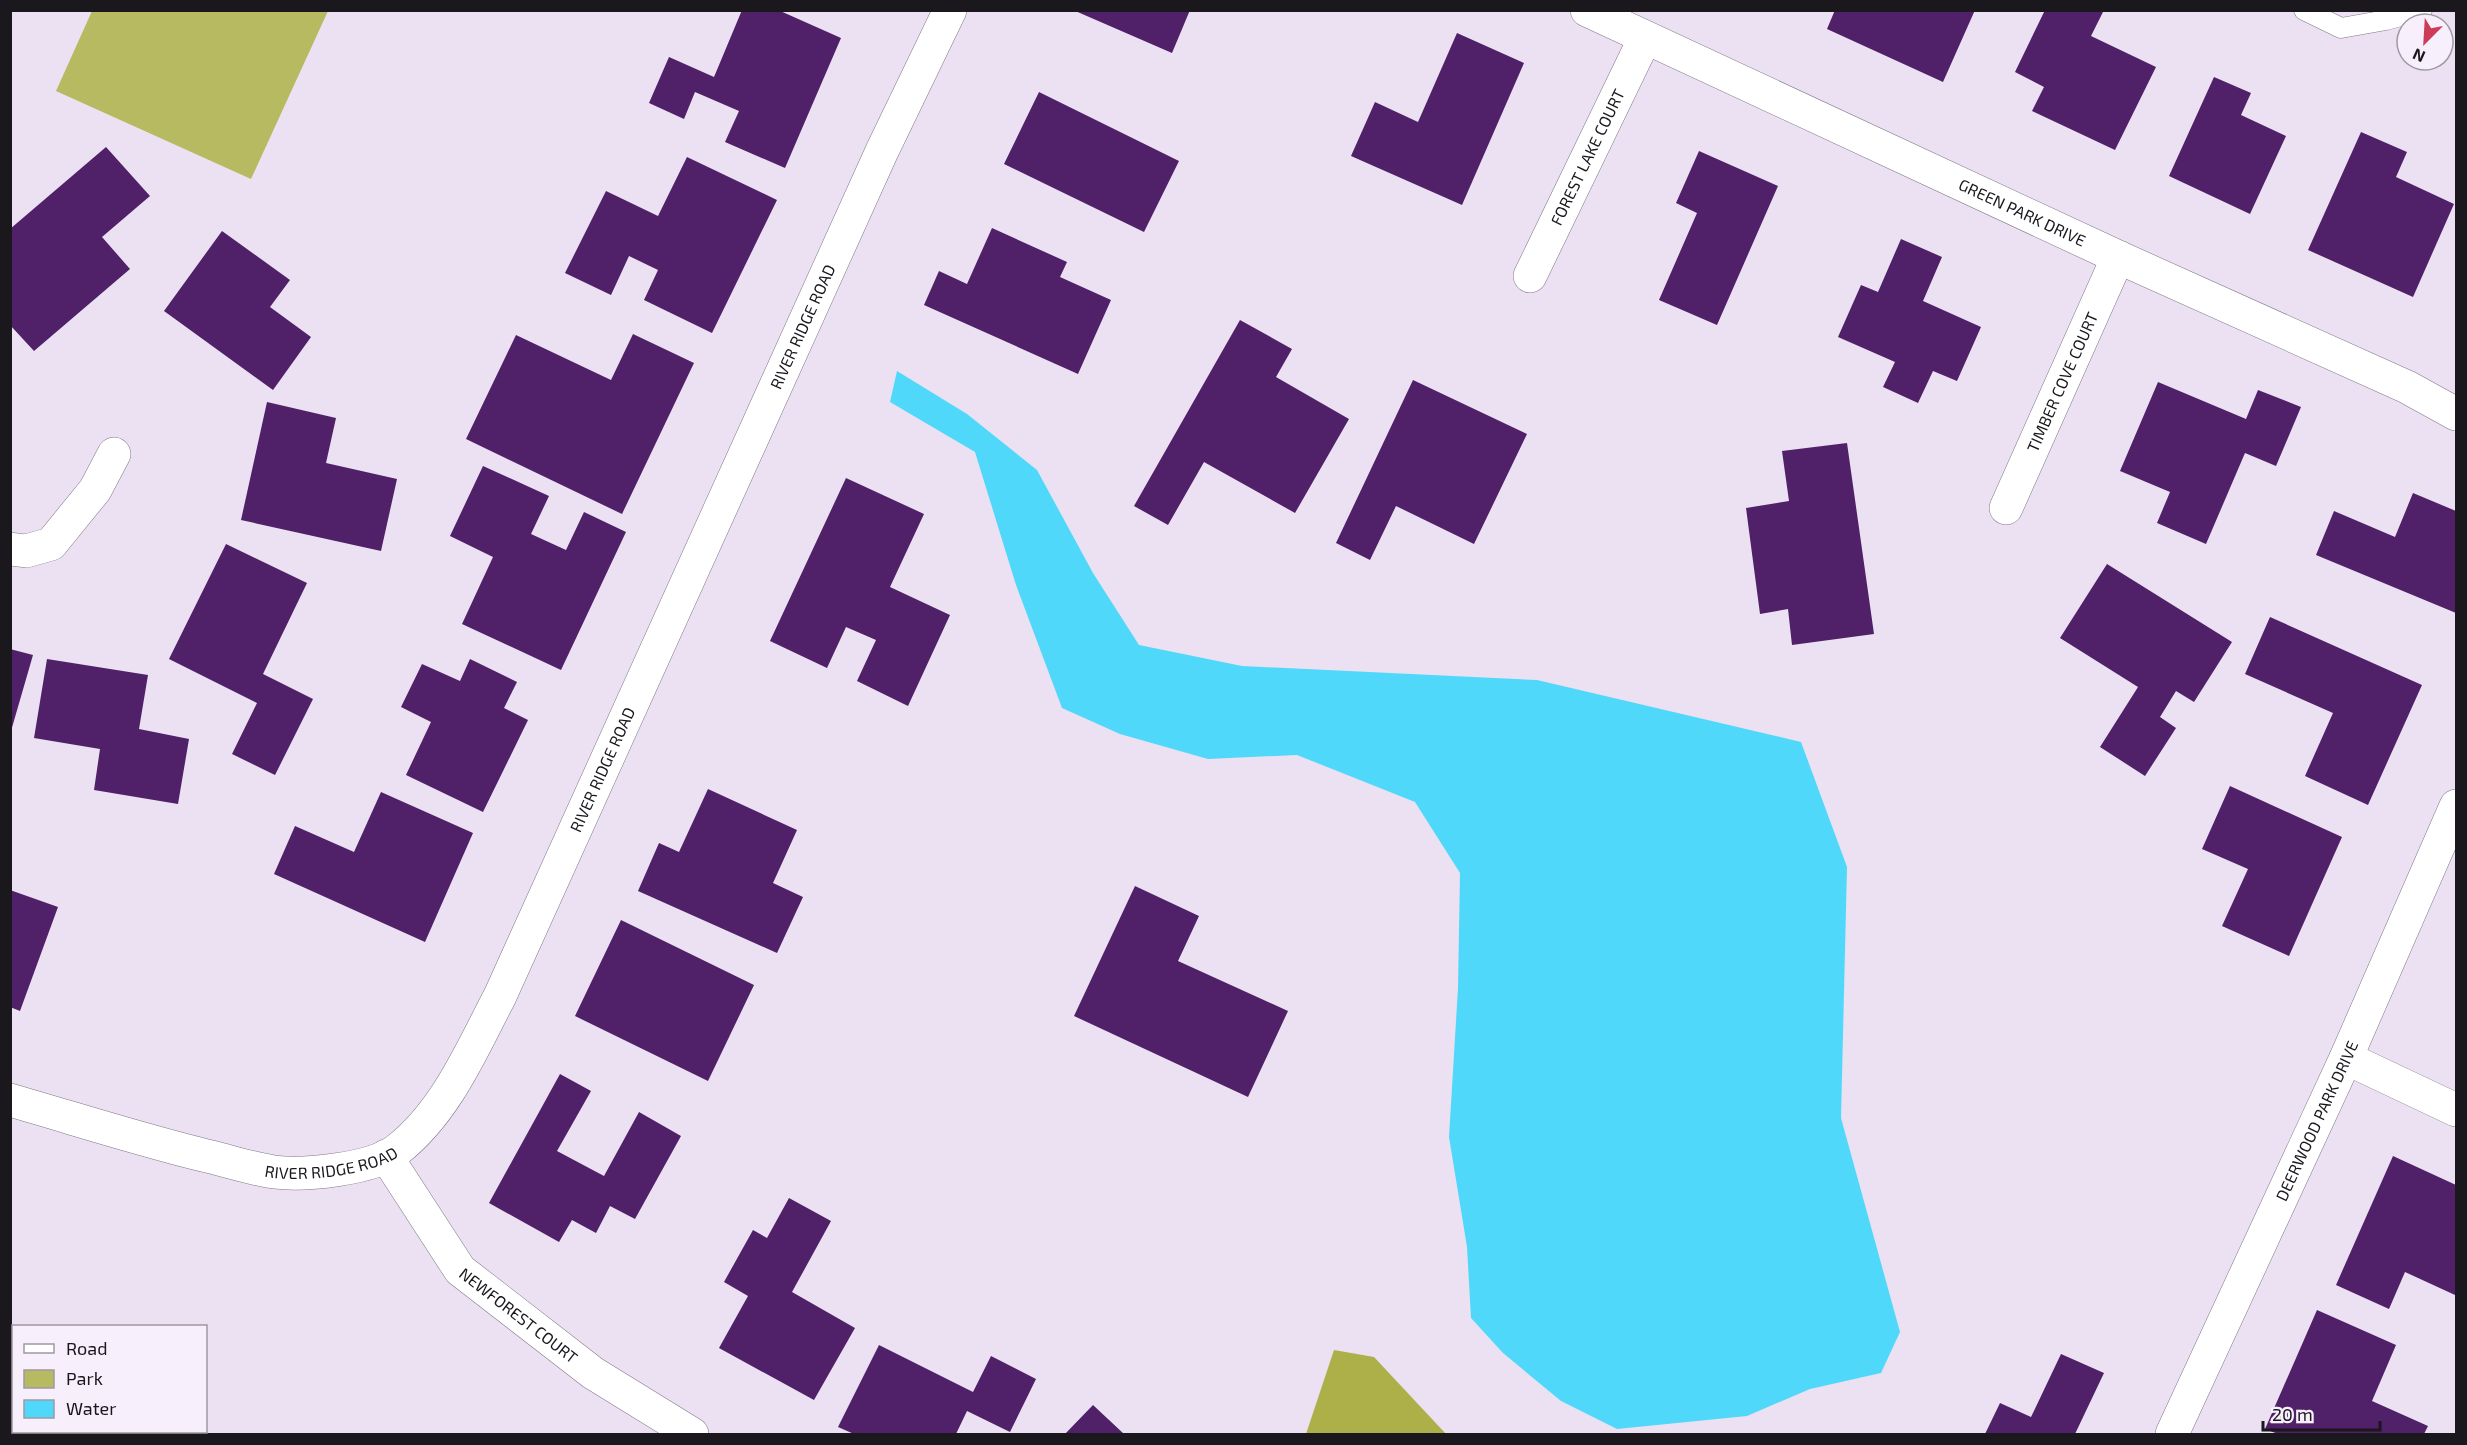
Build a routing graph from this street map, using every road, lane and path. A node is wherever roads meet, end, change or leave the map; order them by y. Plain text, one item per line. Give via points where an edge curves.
1 (950, 10) edge
2 (1587, 10) edge
3 (2304, 10) edge
4 (2422, 10) edge
5 (2386, 15) edge
6 (1645, 38) junction
7 (2118, 256) junction
8 (1530, 276) dead end
9 (2457, 414) edge
10 (114, 454) dead end
11 (2007, 508) dead end
12 (10, 549) edge
13 (2457, 806) edge
14 (2346, 1058) junction
15 (10, 1100) edge
16 (2457, 1110) edge
17 (386, 1156) junction
18 (692, 1434) edge
19 (2172, 1434) edge

1 - 17 street, RIVER RIDGE ROAD via 882,151 500,996 458,1076 430,1117 397,1151
2 - 6 street, GREEN PARK DRIVE
3 - 5 lane via 2341,28
4 - 5 lane
6 - 7 street, GREEN PARK DRIVE
6 - 8 street, FOREST LAKE COURT
7 - 9 street, GREEN PARK DRIVE via 2407,387
7 - 11 street, TIMBER COVE COURT
10 - 12 street via 95,490 51,544 27,550
13 - 14 street, DEERWOOD PARK DRIVE
14 - 16 street
14 - 19 street, DEERWOOD PARK DRIVE
15 - 17 street, RIVER RIDGE ROAD via 158,1144 274,1172 336,1172
17 - 18 street, NEWFOREST COURT via 460,1270 593,1373

